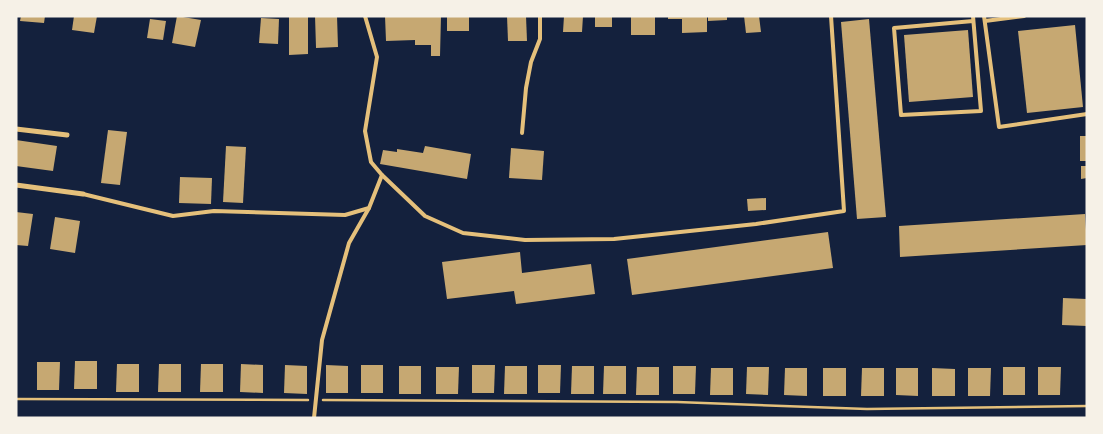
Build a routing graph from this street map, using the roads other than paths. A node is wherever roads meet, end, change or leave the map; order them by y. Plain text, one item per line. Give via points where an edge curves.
1 (364, 16) edge
2 (540, 16) edge
3 (831, 16) edge
4 (1024, 16) edge
5 (973, 18) edge
6 (984, 19) edge
7 (1087, 114) edge
8 (16, 129) edge
9 (522, 133) dead end
10 (67, 135) dead end
11 (382, 175) junction
12 (16, 185) edge
13 (83, 194) joint
14 (369, 208) junction
15 (314, 418) edge

1 - 11 lane via 377,57 365,131 372,162
2 - 9 lane via 540,39 526,88
3 - 11 lane via 844,211 614,239 525,240 463,233 425,216
4 - 6 lane
5 - 5 lane via 981,111 901,115 894,28
6 - 7 lane via 999,127
8 - 10 street
11 - 14 lane
12 - 13 street
13 - 14 lane via 173,216 214,211 345,215
14 - 15 lane via 349,243 322,340

